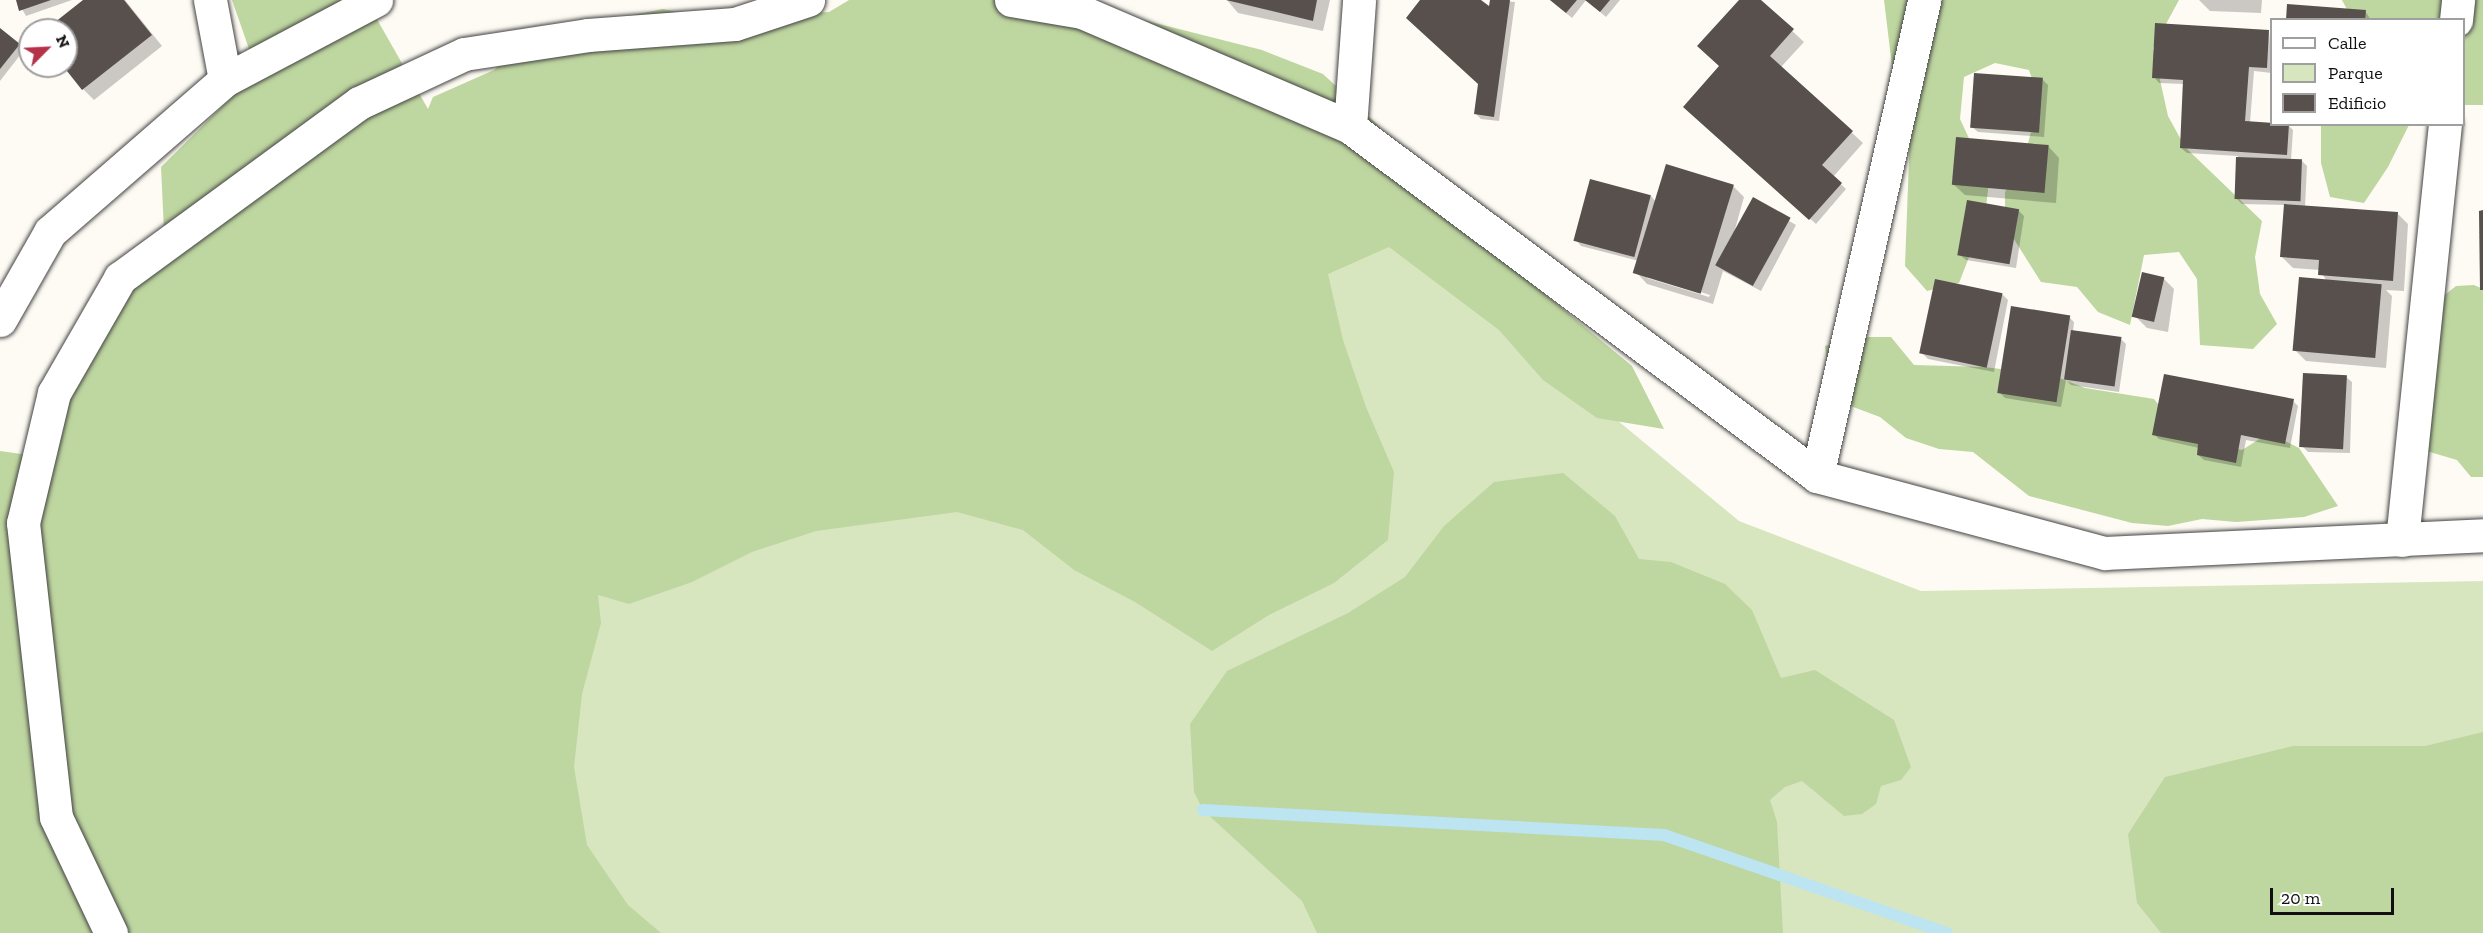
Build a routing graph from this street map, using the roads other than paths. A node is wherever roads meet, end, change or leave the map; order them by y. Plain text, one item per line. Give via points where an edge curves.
1 (210, 0) edge
2 (376, 0) edge
3 (808, 0) edge
4 (1011, 0) edge
5 (1359, 0) edge
6 (1924, 0) edge
7 (2458, 0) edge
8 (735, 12) edge
9 (2456, 18) edge
10 (225, 80) junction
11 (2445, 126) edge
12 (1350, 127) junction
13 (0, 320) edge
14 (1817, 476) junction
15 (2483, 535) edge
16 (2402, 540) junction
17 (111, 933) edge

1 - 10 street
2 - 10 street
3 - 8 street
4 - 12 street via 1082,12
5 - 12 street
6 - 14 street
7 - 9 street
8 - 17 street via 464,54 359,103 120,278 54,393 23,523 56,817
10 - 13 street via 50,232
11 - 16 street
12 - 14 street
14 - 16 street via 2105,553
15 - 16 street

